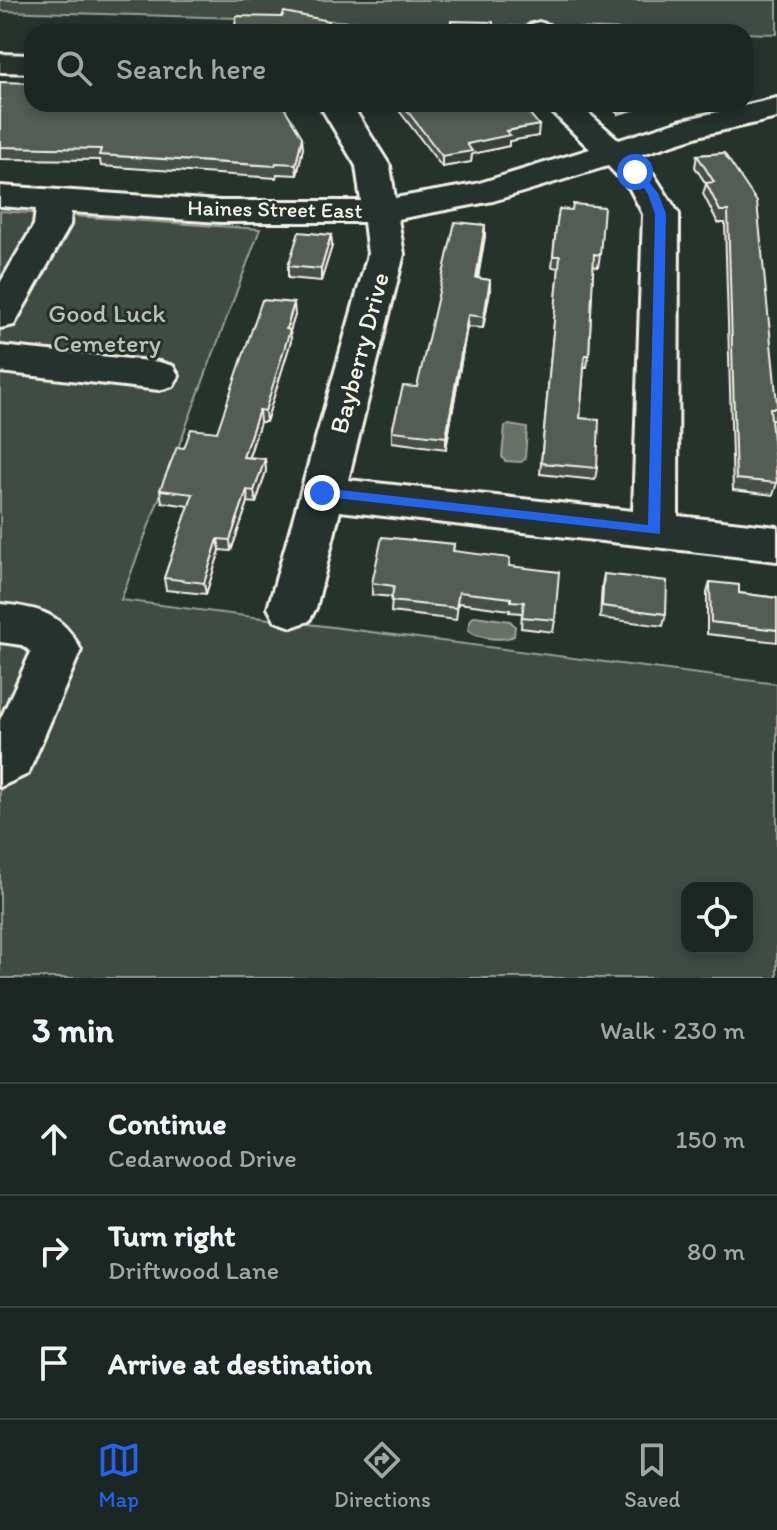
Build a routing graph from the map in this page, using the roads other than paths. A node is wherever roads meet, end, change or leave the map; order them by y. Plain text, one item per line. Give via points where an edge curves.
1 (0, 63) edge
2 (24, 64) edge
3 (777, 108) edge
4 (340, 112) edge
5 (568, 112) edge
6 (612, 153) junction
7 (0, 196) edge
8 (55, 200) junction
9 (382, 211) junction
10 (0, 316) edge
11 (0, 359) edge
12 (159, 376) dead end
13 (322, 493) junction
14 (655, 531) junction
15 (777, 544) edge
16 (292, 608) dead end
17 (0, 623) edge
18 (0, 764) edge

1 - 2 street
3 - 6 street, Haines Street East via 699,125
4 - 9 street, Bayberry Drive via 373,166
5 - 6 street
6 - 9 street, Haines Street East via 497,189
6 - 14 street via 653,193 661,214
7 - 8 street, Haines Street East
8 - 9 street, Haines Street East via 283,214
8 - 10 street via 52,225
9 - 13 street, Bayberry Drive via 386,254
11 - 12 street
13 - 14 street
13 - 16 street, Bayberry Drive
14 - 15 street
17 - 18 street via 40,631 50,636 56,650 9,758

